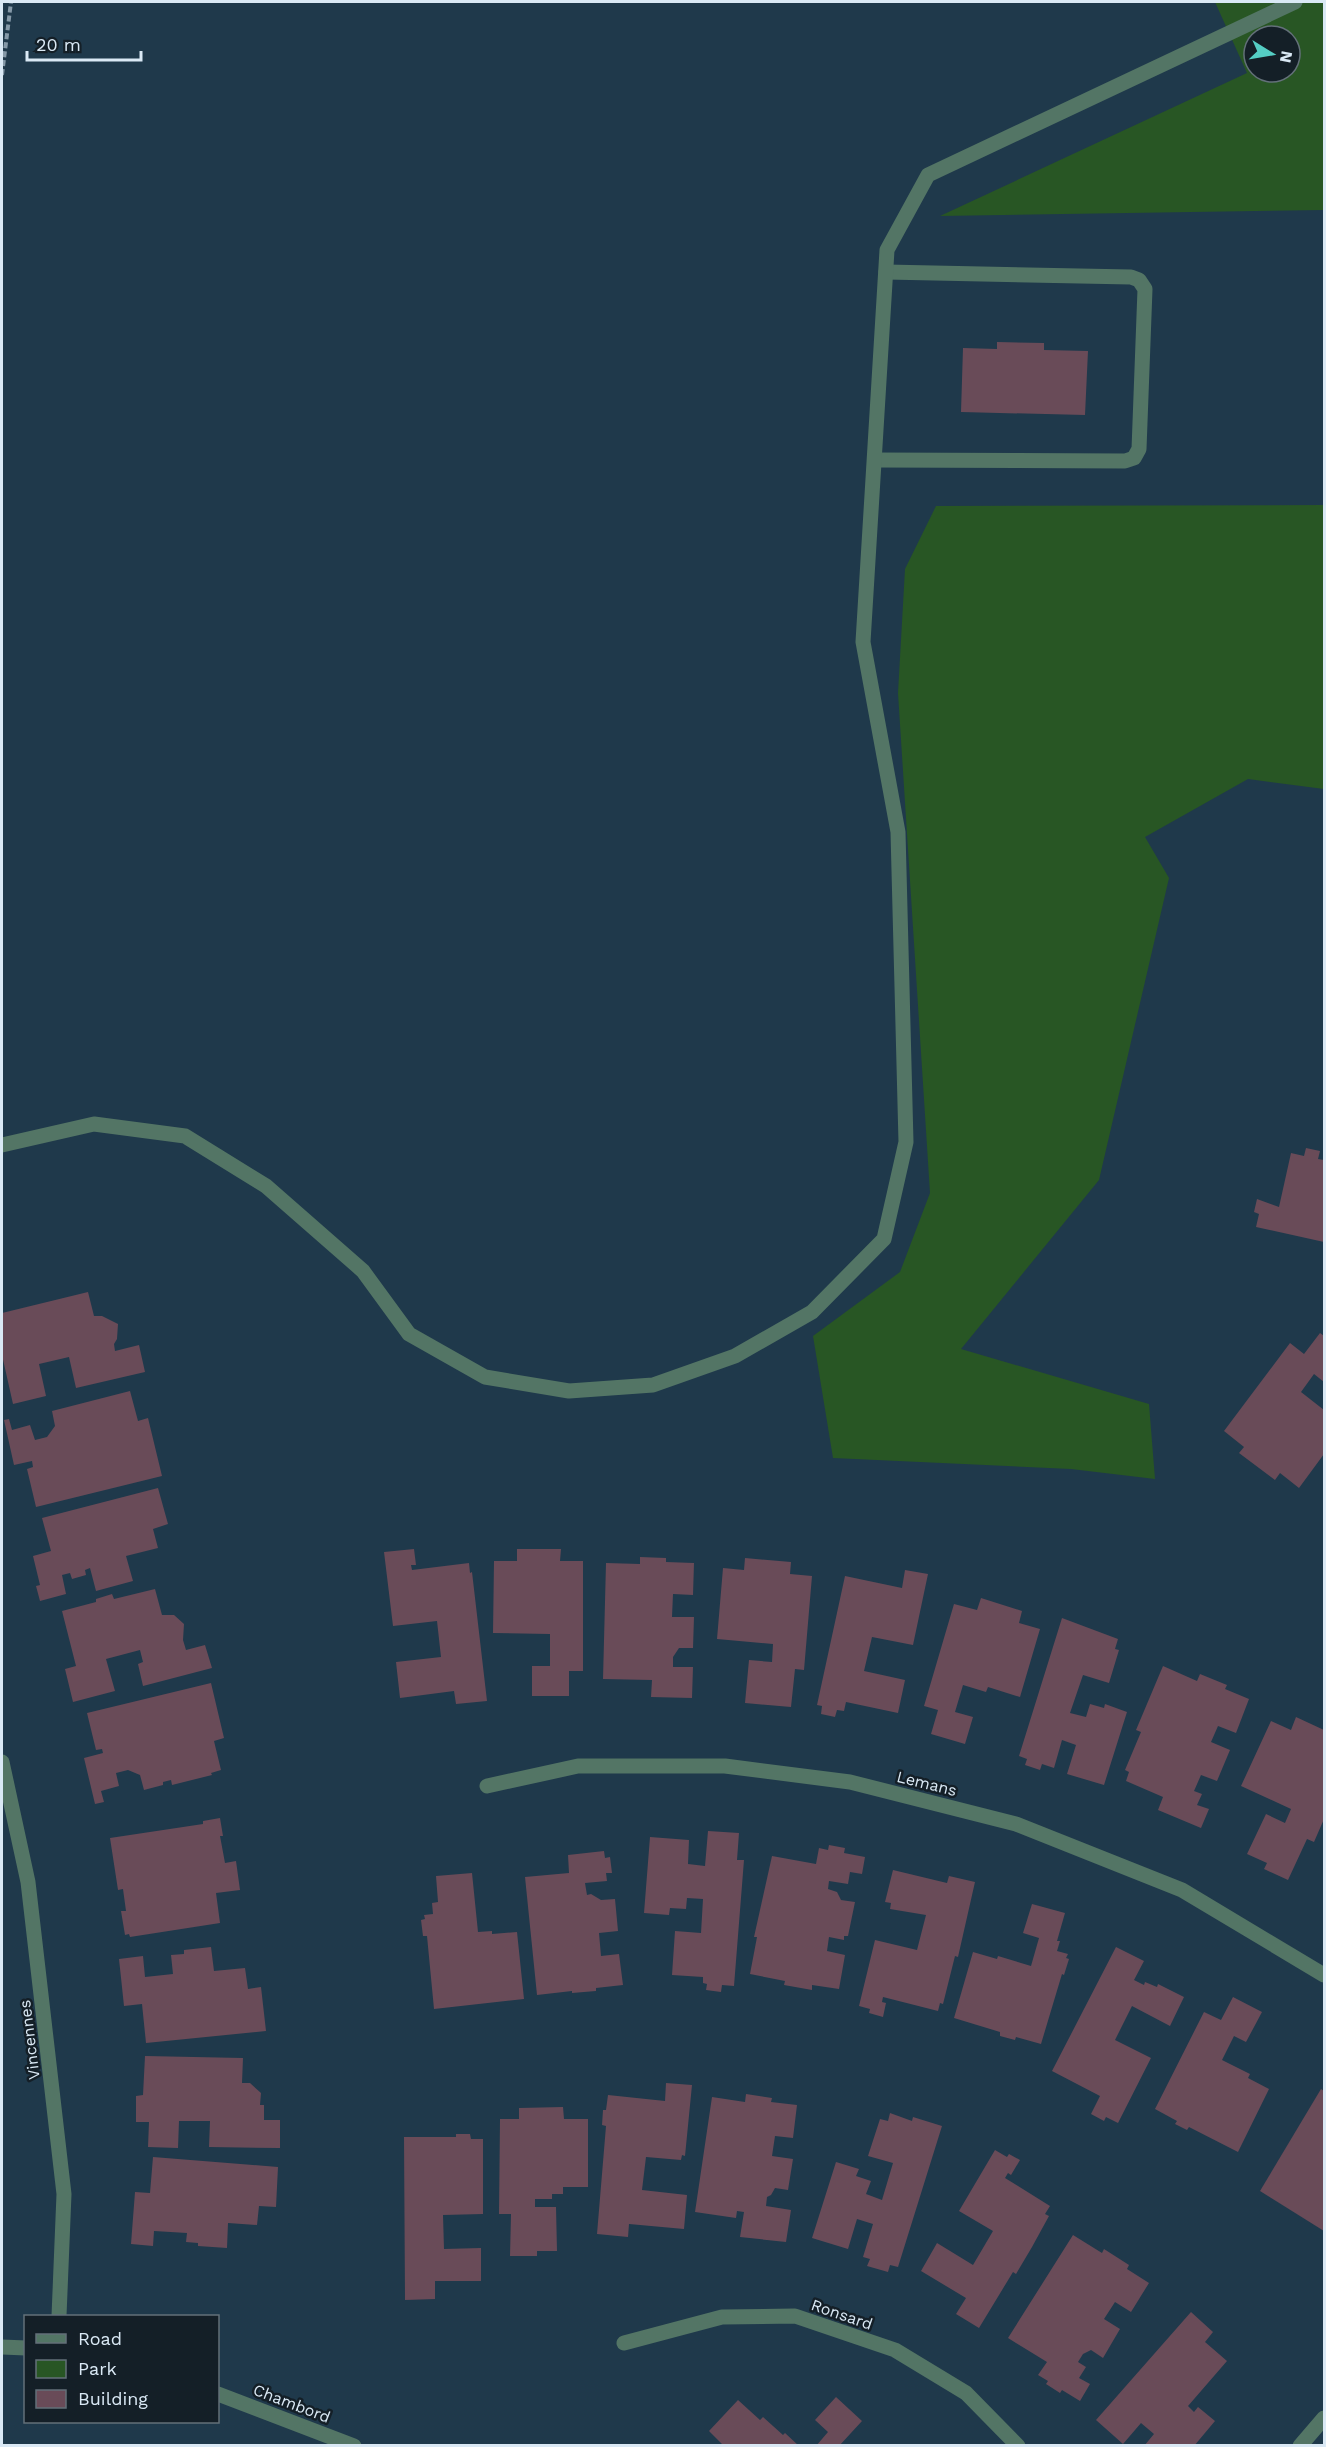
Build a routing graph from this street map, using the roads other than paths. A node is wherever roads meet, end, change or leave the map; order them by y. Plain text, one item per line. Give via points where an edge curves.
1 (1295, 2) edge
2 (886, 272) junction
3 (875, 460) junction
4 (2, 1145) edge
5 (2, 1762) edge
6 (487, 1786) dead end
7 (1324, 1975) edge
8 (59, 2315) edge
9 (624, 2343) dead end
10 (2, 2347) edge
11 (24, 2348) edge
12 (219, 2394) edge
13 (1324, 2418) edge
14 (354, 2445) edge
15 (1018, 2445) edge
16 (1300, 2445) edge

1 - 2 street via 928,175 887,250
2 - 3 street
2 - 3 street via 1139,280 1145,289 1139,449 1134,458 1125,461
3 - 4 street via 863,642 898,832 906,1142 884,1239 812,1312 735,1356 652,1385 569,1392 484,1377 410,1334 355,1263 266,1186 185,1136 94,1124
5 - 8 street, Vincennes via 28,1882 64,2194
6 - 7 street, Lemans via 578,1766 725,1766 850,1782 1016,1824 1182,1890
9 - 15 street, Ronsard via 722,2317 795,2316 895,2350 966,2393
10 - 11 street
12 - 14 street, Chambord
13 - 16 street

